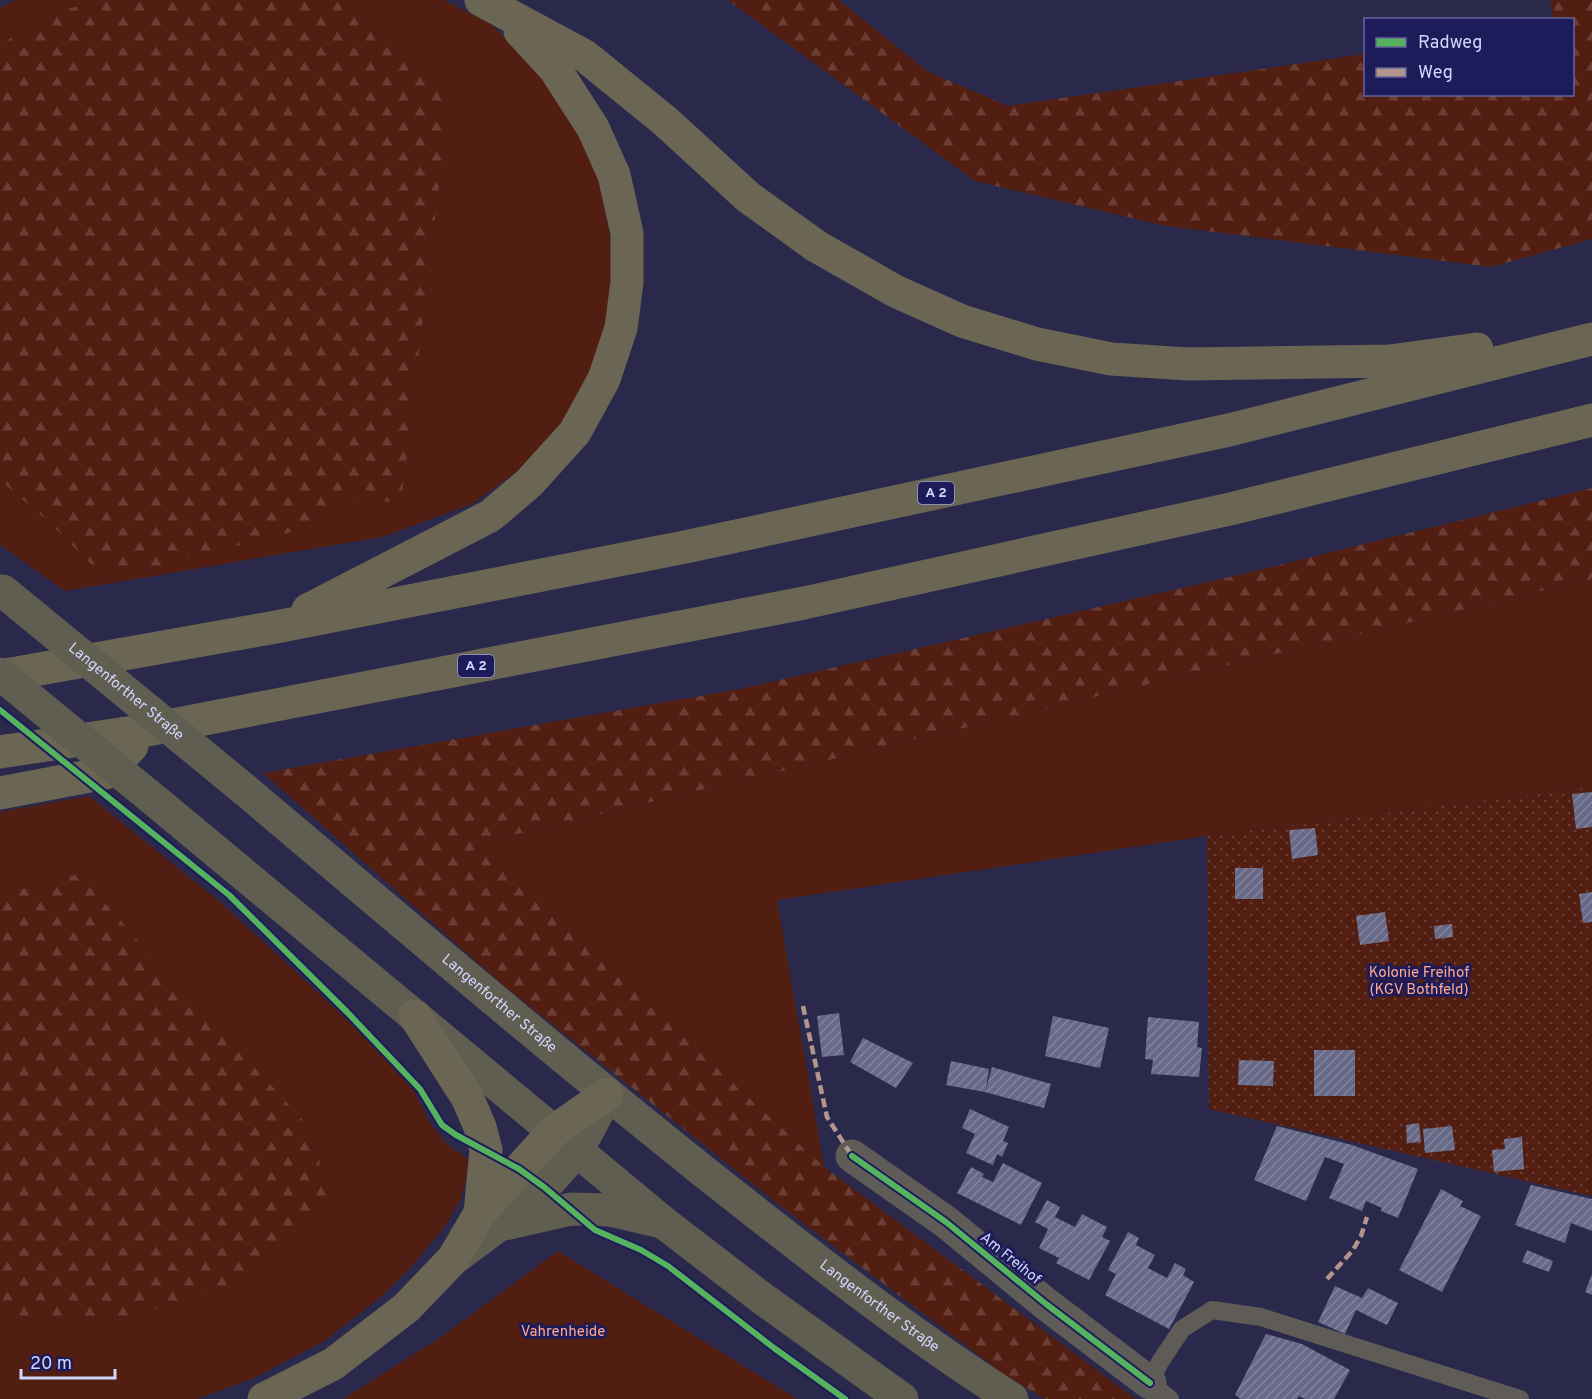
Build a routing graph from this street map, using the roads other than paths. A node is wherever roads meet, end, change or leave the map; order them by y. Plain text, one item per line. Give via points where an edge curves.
1 (490, 5) edge
2 (1592, 334) edge
3 (1592, 339) edge
4 (1592, 420) edge
5 (1, 589) edge
6 (276, 627) junction
7 (0, 675) edge
8 (147, 730) junction
9 (0, 752) edge
10 (0, 793) edge
11 (415, 1016) junction
12 (607, 1094) junction
13 (565, 1141) junction
14 (852, 1156) dead end
15 (490, 1219) junction
16 (664, 1223) junction
17 (1160, 1391) edge
18 (264, 1399) edge
19 (902, 1399) edge
20 (1012, 1399) edge
21 (1520, 1399) edge

1 - 2 highway via 585,56 665,121 748,197 816,246 943,313 1037,344 1111,358 1188,364 1390,361
1 - 6 highway via 555,69 593,128 614,175 627,233 627,282 621,328 604,379 575,432 529,483 490,516
3 - 6 highway, A 2 via 1229,430 685,547
4 - 8 highway, A 2 via 1230,509 804,603
5 - 12 main road, Langenforther Straße, bridge
6 - 7 highway, A 2
7 - 11 main road, bridge
8 - 9 highway, A 2
8 - 10 highway via 105,773
11 - 13 main road
11 - 15 highway via 467,1097 480,1127 486,1150
12 - 13 highway
12 - 20 main road, Langenforther Straße via 797,1245
13 - 15 highway
13 - 16 main road
14 - 17 street, Am Freihof via 946,1222
15 - 16 main road via 571,1209 610,1210
15 - 18 highway via 406,1308 333,1364
16 - 19 main road
17 - 21 lane, Am Freihof via 1160,1362 1182,1329 1212,1310 1261,1317

